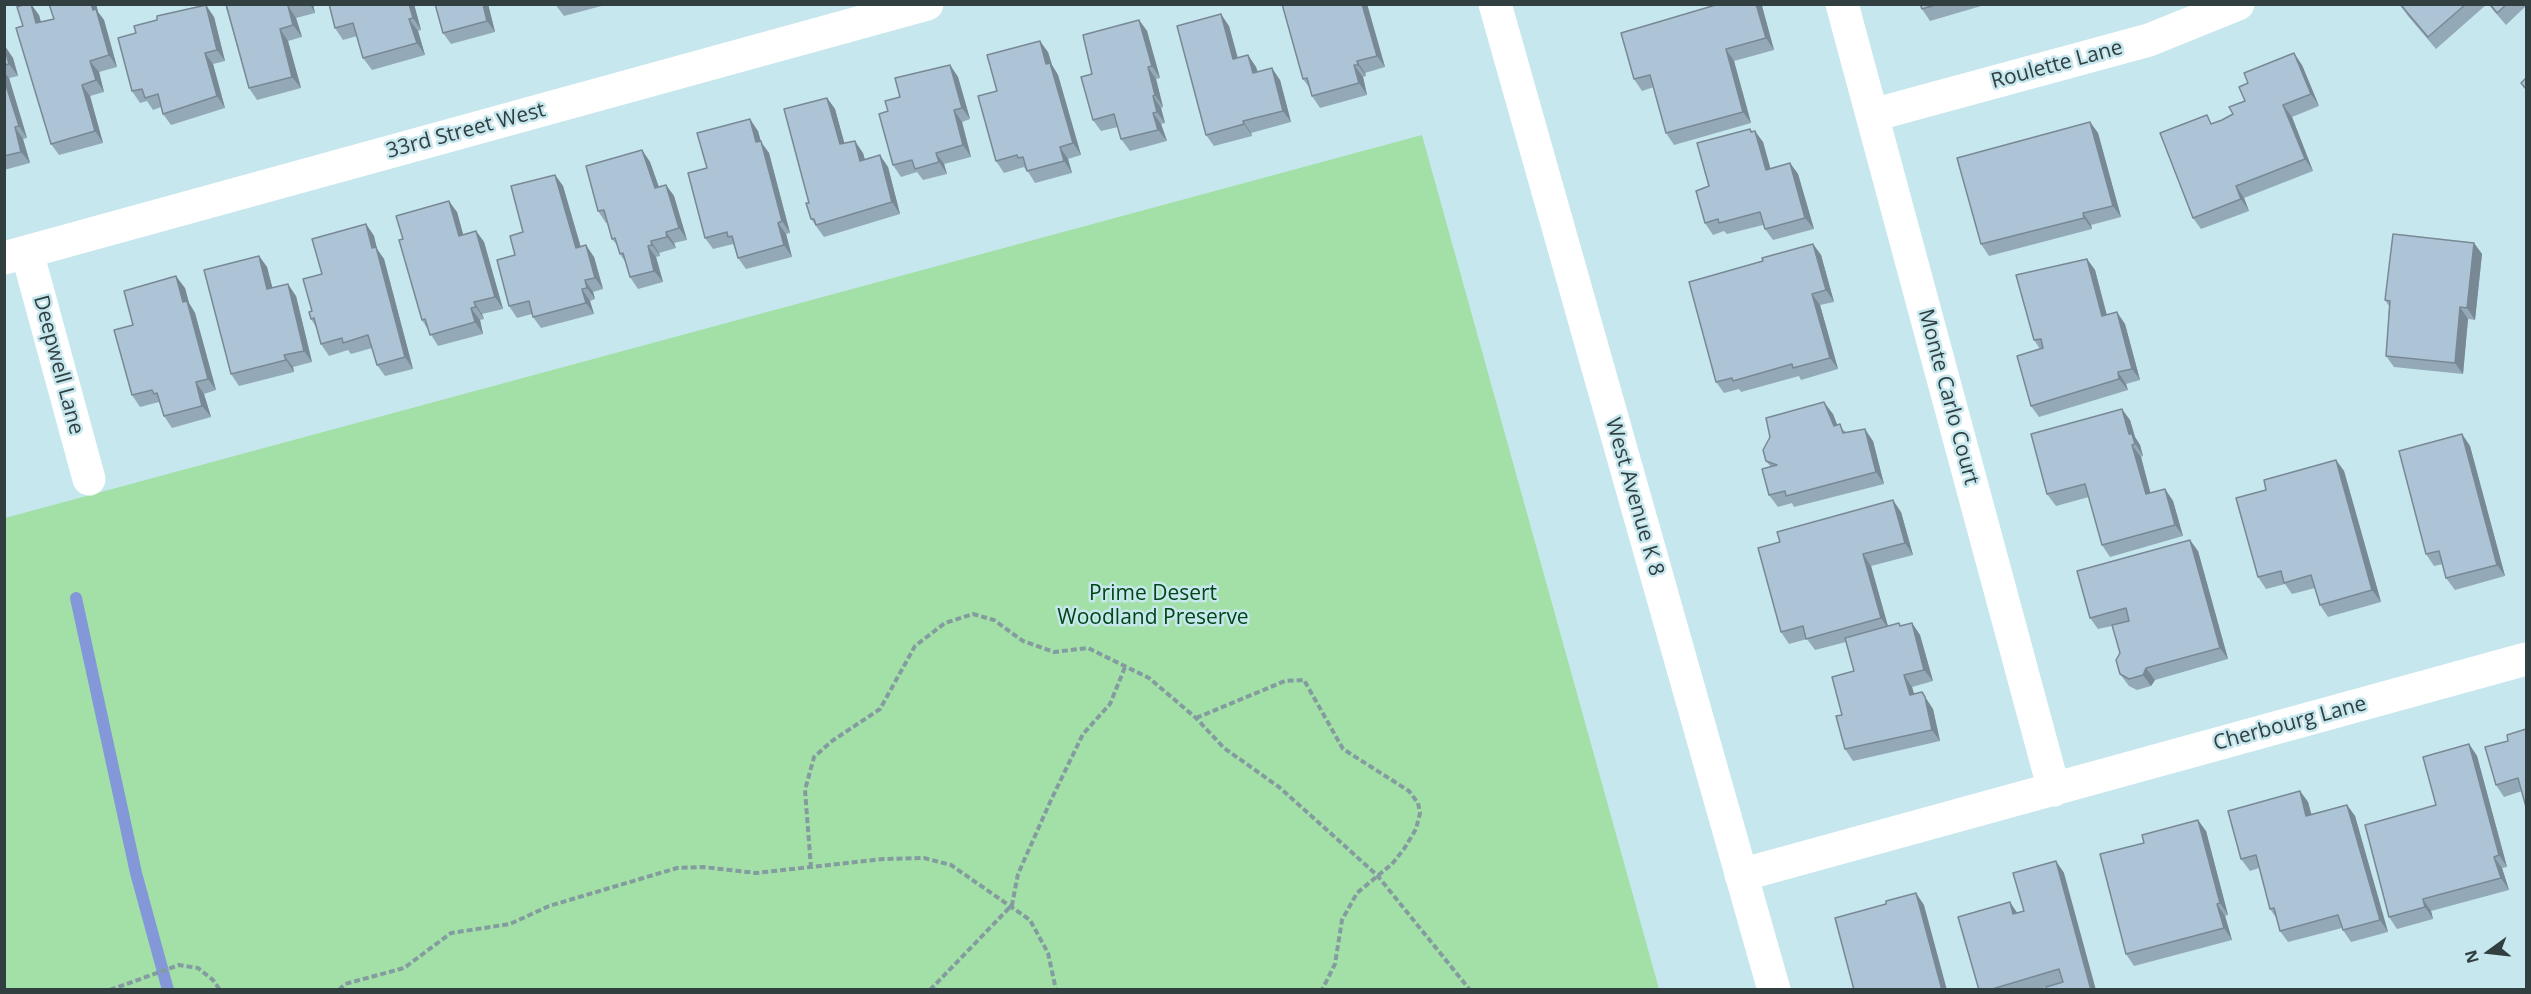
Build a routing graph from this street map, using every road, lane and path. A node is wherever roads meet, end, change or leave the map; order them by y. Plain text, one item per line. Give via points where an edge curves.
1 (927, 4) edge
2 (1495, 4) edge
3 (1842, 4) edge
4 (2238, 4) edge
5 (1873, 115) junction
6 (16, 255) edge
7 (89, 479) dead end
8 (2526, 659) edge
9 (1125, 667) junction
10 (1196, 718) junction
11 (2054, 789) junction
12 (811, 868) junction
13 (1377, 875) junction
14 (1741, 875) junction
15 (1012, 905) junction
16 (110, 990) edge
17 (220, 990) edge
18 (339, 990) edge
19 (930, 990) edge
20 (1056, 990) edge
21 (1322, 990) edge
22 (1470, 990) edge
23 (1774, 990) edge

1 - 6 street, 33rd Street West
2 - 14 street, West Avenue K 8
3 - 5 street, Monte Carlo Court
4 - 5 street, Roulette Lane via 2149,40
5 - 11 street, Monte Carlo Court
6 - 7 street, Deepwell Lane
8 - 11 street, Cherbourg Lane
9 - 10 path via 1149,678
9 - 12 path via 1088,648 1054,652 1023,641 994,620 973,614 945,623 915,646 880,709 814,757 805,790
9 - 15 path via 1110,704 1083,734 1051,800 1018,874
10 - 13 path via 1224,748 1279,787
10 - 13 path via 1285,681 1304,680 1343,749 1408,791 1418,803 1416,829 1398,857
11 - 14 street, Cherbourg Lane
12 - 15 path via 924,858 951,866
12 - 18 path via 756,873 704,867 652,874 549,906 510,924 451,933 404,968 345,984
13 - 21 path via 1357,893 1342,920 1335,964
13 - 22 path
14 - 23 street, West Avenue K 8
15 - 19 path
15 - 20 path via 1030,920 1048,953
16 - 17 path via 179,965 198,968

